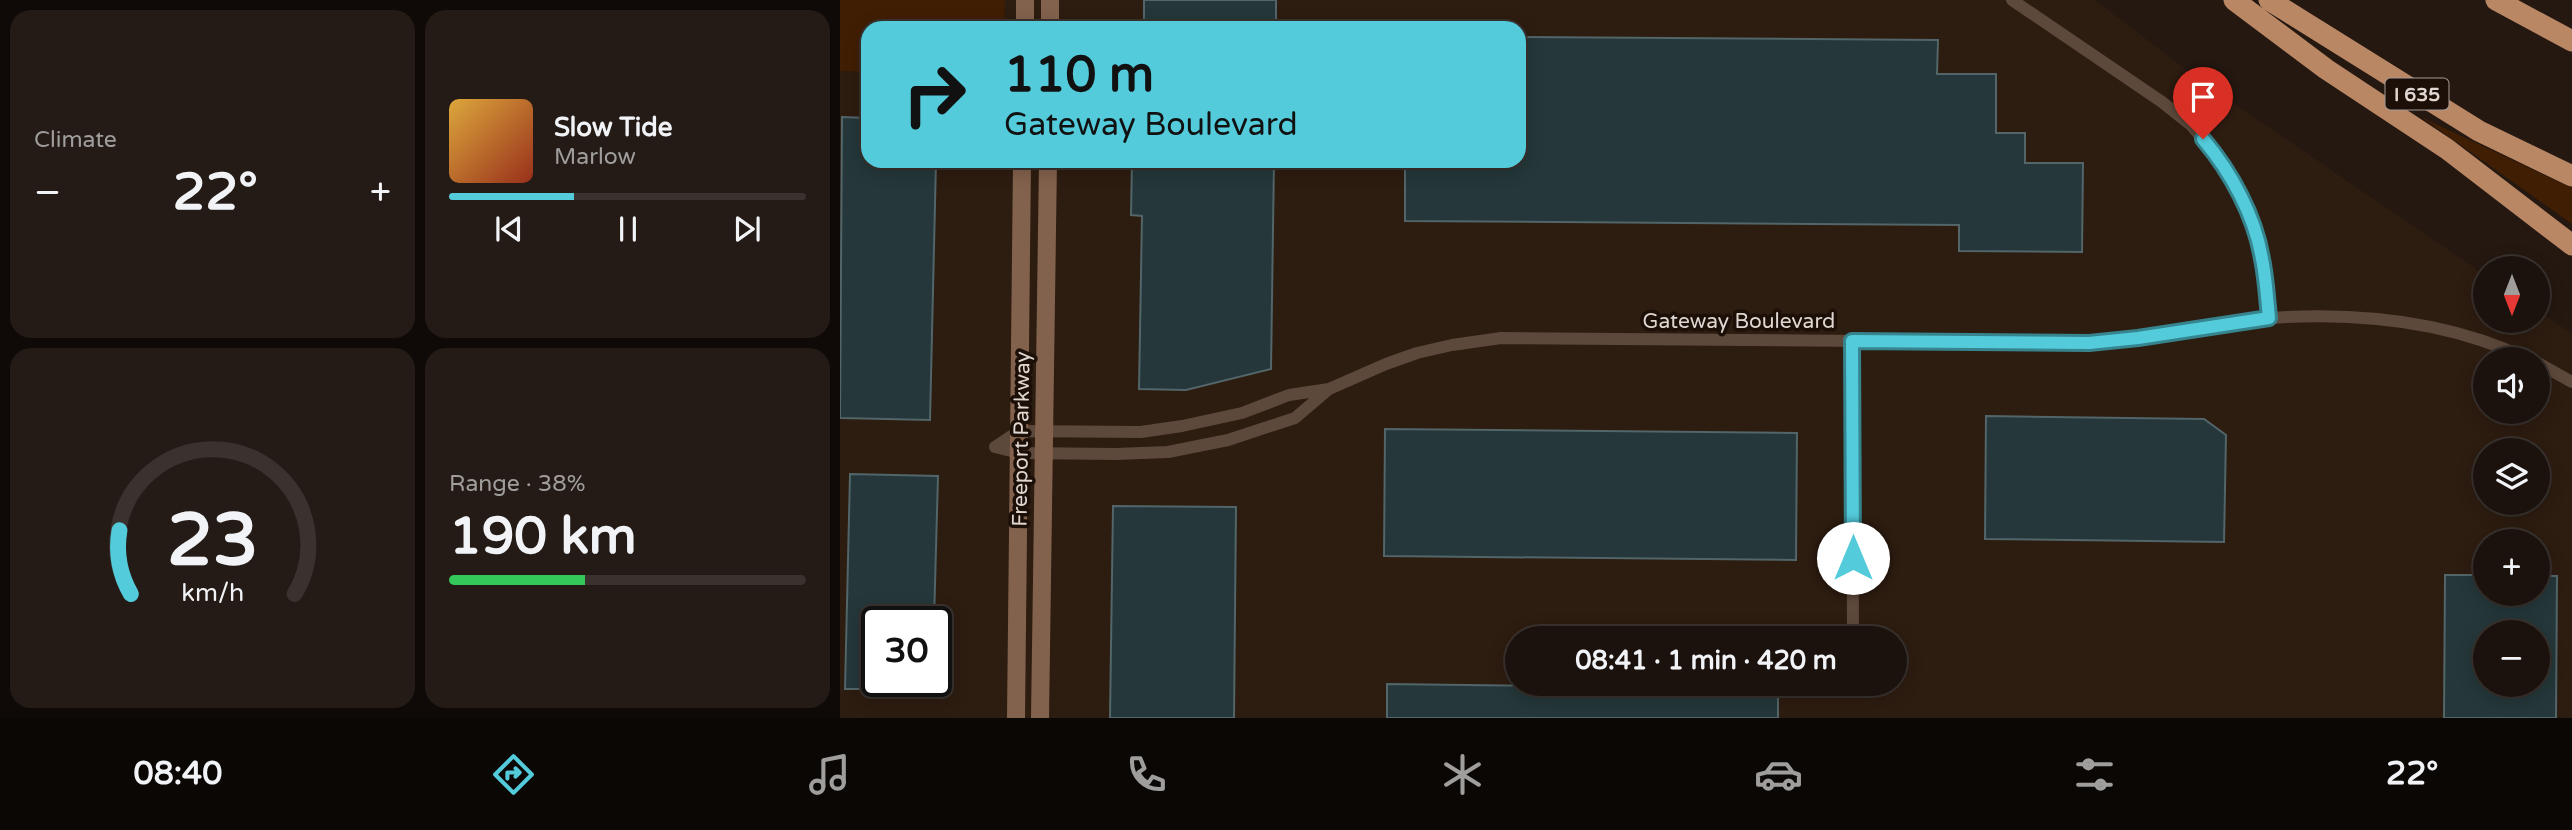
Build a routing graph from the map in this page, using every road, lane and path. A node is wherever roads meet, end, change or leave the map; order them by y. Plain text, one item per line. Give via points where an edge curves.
1 (1025, 0) edge
2 (1050, 0) edge
3 (2012, 0) edge
4 (2234, 0) edge
5 (2269, 0) edge
6 (2496, 0) edge
7 (1024, 21) edge
8 (1049, 21) edge
9 (2572, 41) edge
10 (1022, 168) edge
11 (1048, 168) edge
12 (2572, 176) edge
13 (2572, 245) edge
14 (2269, 318) junction
15 (1852, 341) junction
16 (2499, 347) edge
17 (2550, 370) edge
18 (2572, 382) edge
19 (1329, 389) junction
20 (1019, 431) junction
21 (1044, 431) junction
22 (1019, 453) junction
23 (1044, 454) junction
24 (1853, 626) edge
25 (1016, 718) edge
26 (1040, 718) edge

1 - 7 main road
2 - 8 main road
3 - 14 street via 2162,102 2191,125 2214,153 2240,195 2254,230
4 - 13 highway via 2326,69 2447,149
5 - 12 highway, I 635 via 2479,131
6 - 9 highway
10 - 20 main road, Freeport Parkway
11 - 21 main road, Freeport Parkway
14 - 15 street, Gateway Boulevard via 2089,343
14 - 16 street, Gateway Boulevard via 2383,319 2444,329
15 - 19 street, Gateway Boulevard via 1501,338 1417,353
15 - 24 street
17 - 18 street
19 - 21 street, Gateway Boulevard via 1289,394 1242,413 1182,426 1141,432
19 - 23 street, Gateway Boulevard via 1295,418 1228,440 1168,452
20 - 21 street, Gateway Boulevard
20 - 22 main road, Freeport Parkway
21 - 23 main road, Freeport Parkway
22 - 23 street, Gateway Boulevard
22 - 25 main road, Freeport Parkway
23 - 26 main road, Freeport Parkway

